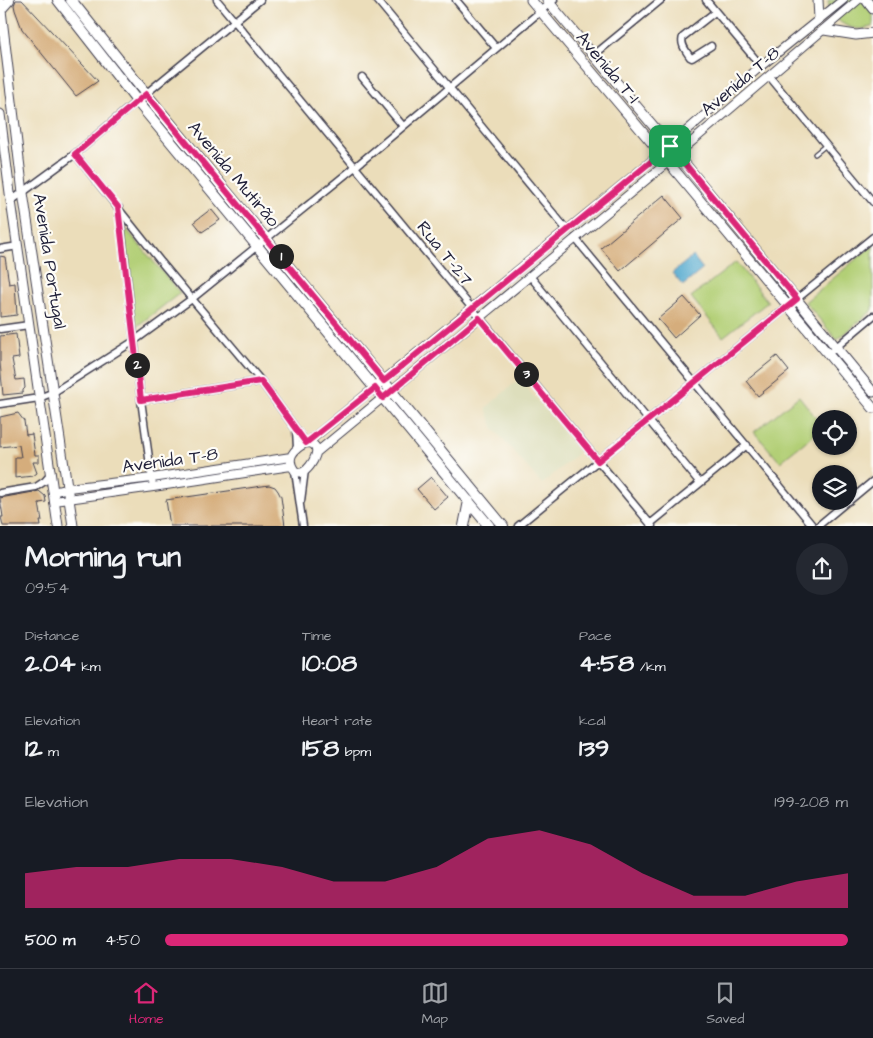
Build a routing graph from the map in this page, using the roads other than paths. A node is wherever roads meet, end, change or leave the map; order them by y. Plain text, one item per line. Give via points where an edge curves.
1 (9, 0) edge
2 (58, 0) edge
3 (71, 0) edge
4 (216, 0) edge
5 (260, 0) edge
6 (376, 0) edge
7 (456, 0) edge
8 (531, 0) edge
9 (661, 0) edge
10 (706, 0) edge
11 (818, 0) edge
12 (843, 0) edge
13 (858, 0) edge
14 (866, 0) edge
15 (551, 1) edge
16 (0, 5) edge
17 (873, 9) edge
18 (540, 12) junction
19 (715, 12) junction
20 (819, 19) junction
21 (234, 21) junction
22 (824, 30) junction
23 (873, 33) edge
24 (710, 46) dead end
25 (496, 48) junction
26 (594, 55) junction
27 (761, 66) junction
28 (769, 76) junction
29 (362, 77) dead end
30 (449, 87) junction
31 (146, 94) junction
32 (137, 101) junction
33 (0, 114) edge
34 (403, 126) junction
35 (826, 145) junction
36 (670, 146) junction
37 (75, 154) junction
38 (660, 154) junction
39 (677, 154) junction
40 (815, 154) dead end
41 (668, 162) junction
42 (355, 166) junction
43 (23, 193) junction
44 (11, 202) junction
45 (873, 202) edge
46 (118, 207) junction
47 (567, 230) junction
48 (873, 237) edge
49 (575, 238) junction
50 (266, 239) junction
51 (18, 246) junction
52 (257, 246) junction
53 (0, 249) edge
54 (530, 276) junction
55 (192, 298) junction
56 (797, 299) junction
57 (788, 306) junction
58 (472, 309) junction
59 (873, 316) edge
60 (479, 318) junction
61 (29, 325) junction
62 (0, 329) edge
63 (134, 341) junction
64 (836, 347) junction
65 (828, 354) junction
66 (254, 372) junction
67 (261, 381) junction
68 (384, 381) junction
69 (694, 382) junction
70 (244, 384) junction
71 (375, 388) junction
72 (392, 390) junction
73 (54, 392) junction
74 (873, 392) edge
75 (39, 398) junction
76 (383, 398) junction
77 (141, 400) junction
78 (0, 404) edge
79 (873, 408) edge
80 (649, 420) junction
81 (295, 428) junction
82 (307, 443) junction
83 (747, 445) junction
84 (297, 448) junction
85 (317, 452) junction
86 (291, 457) junction
87 (598, 461) junction
88 (293, 469) junction
89 (305, 470) junction
90 (51, 474) junction
91 (152, 478) junction
92 (873, 481) edge
93 (700, 483) junction
94 (153, 487) junction
95 (68, 488) junction
96 (0, 493) edge
97 (857, 494) edge
98 (54, 496) junction
99 (69, 499) junction
100 (469, 501) junction
101 (300, 507) junction
102 (837, 510) edge
103 (651, 524) edge
104 (58, 526) edge
105 (73, 526) edge
106 (303, 526) edge
107 (464, 526) edge
108 (489, 526) edge
109 (503, 526) edge
110 (518, 526) edge
111 (813, 526) edge
112 (818, 526) edge

1 - 16 main road
2 - 32 main road, Avenida Mutirão
3 - 31 main road, Avenida Mutirão
4 - 21 street, Rua T-27
5 - 21 street
6 - 30 street
7 - 25 street
8 - 18 main road, Avenida T-1
9 - 26 street
10 - 19 street
11 - 20 main road
12 - 20 street, Avenida T-8
13 - 22 street, Avenida T-8
14 - 17 main road
15 - 18 street
15 - 26 main road, Avenida T-1
16 - 43 main road, Avenida Portugal
18 - 25 street
18 - 38 main road, Avenida T-1
19 - 24 street via 681,40 692,58
19 - 27 street
20 - 27 street, Avenida T-8
21 - 31 street
21 - 42 street, Rua T-27
22 - 23 main road via 856,35
22 - 28 street, Avenida T-8
25 - 30 street
26 - 36 main road, Avenida T-1
27 - 36 street, Avenida T-8
28 - 35 street
28 - 39 street, Avenida T-8
29 - 34 street
30 - 34 street
30 - 47 street
31 - 32 street
31 - 50 main road, Avenida Mutirão
32 - 37 street
32 - 52 main road, Avenida Mutirão
33 - 44 main road, Avenida Portugal
34 - 42 street
35 - 40 lane
35 - 45 street
36 - 38 street, Avenida T-8
36 - 39 main road, Avenida T-1
37 - 43 street
37 - 46 street
38 - 41 main road, Avenida T-1
38 - 47 street, Avenida T-8
39 - 41 street, Avenida T-8
39 - 56 main road, Avenida T-1
41 - 49 street, Avenida T-8
41 - 57 main road, Avenida T-1
42 - 50 street
42 - 58 street, Rua T-27
43 - 44 street
43 - 73 main road, Avenida Portugal
44 - 51 main road, Avenida Portugal
46 - 55 street
46 - 63 street
47 - 58 street, Avenida T-8
48 - 56 street
49 - 54 street, Avenida T-8
49 - 69 street
50 - 52 street
50 - 68 main road, Avenida Mutirão
51 - 53 street
51 - 61 main road, Avenida Portugal
52 - 55 street
52 - 71 main road, Avenida Mutirão
54 - 60 street, Avenida T-8
54 - 80 street
55 - 63 street
55 - 66 street
56 - 57 street
56 - 64 main road, Avenida T-1
57 - 65 main road, Avenida T-1
57 - 69 street
58 - 60 street, Rua T-27
58 - 68 street, Avenida T-8
59 - 64 street
60 - 72 street, Avenida T-8
60 - 87 street, Rua T-27
61 - 62 street
61 - 75 main road, Avenida Portugal
63 - 73 street
63 - 77 street
64 - 65 street
64 - 74 main road, Avenida T-1
65 - 79 main road, Avenida T-1
66 - 67 street
66 - 70 street
67 - 70 street
67 - 81 street
68 - 71 street, Avenida T-8
68 - 72 main road, Avenida Mutirão
69 - 80 street
69 - 83 street
70 - 77 street
71 - 76 main road, Avenida Mutirão
71 - 82 street, Avenida T-8
72 - 76 street, Avenida T-8
72 - 109 main road, Avenida Mutirão
73 - 75 street
73 - 95 main road, Avenida Portugal
75 - 78 street
75 - 90 main road, Avenida Portugal
76 - 85 street, Avenida T-8
76 - 100 main road, Avenida Mutirão
77 - 91 street
80 - 87 street
80 - 93 street
81 - 82 street
81 - 84 street
82 - 84 street
82 - 85 street via 315,445
83 - 93 street
83 - 111 street
84 - 86 street
85 - 89 street
86 - 88 street
86 - 91 street, Avenida T-8
87 - 103 street, Rua T-27
87 - 110 street
88 - 89 street
88 - 94 street, Avenida T-8
88 - 101 street
89 - 101 street
90 - 96 street via 36,487
90 - 98 main road, Avenida Portugal
91 - 94 street
91 - 95 street, Avenida T-8
92 - 97 street
93 - 103 street
94 - 99 street, Avenida T-8
95 - 98 street, Avenida T-8
95 - 99 main road, Avenida Portugal
98 - 99 street, Avenida T-8
98 - 104 main road, Avenida Portugal
99 - 105 main road, Avenida Portugal
100 - 107 main road
100 - 108 main road, Avenida Mutirão
101 - 106 street
102 - 112 street

